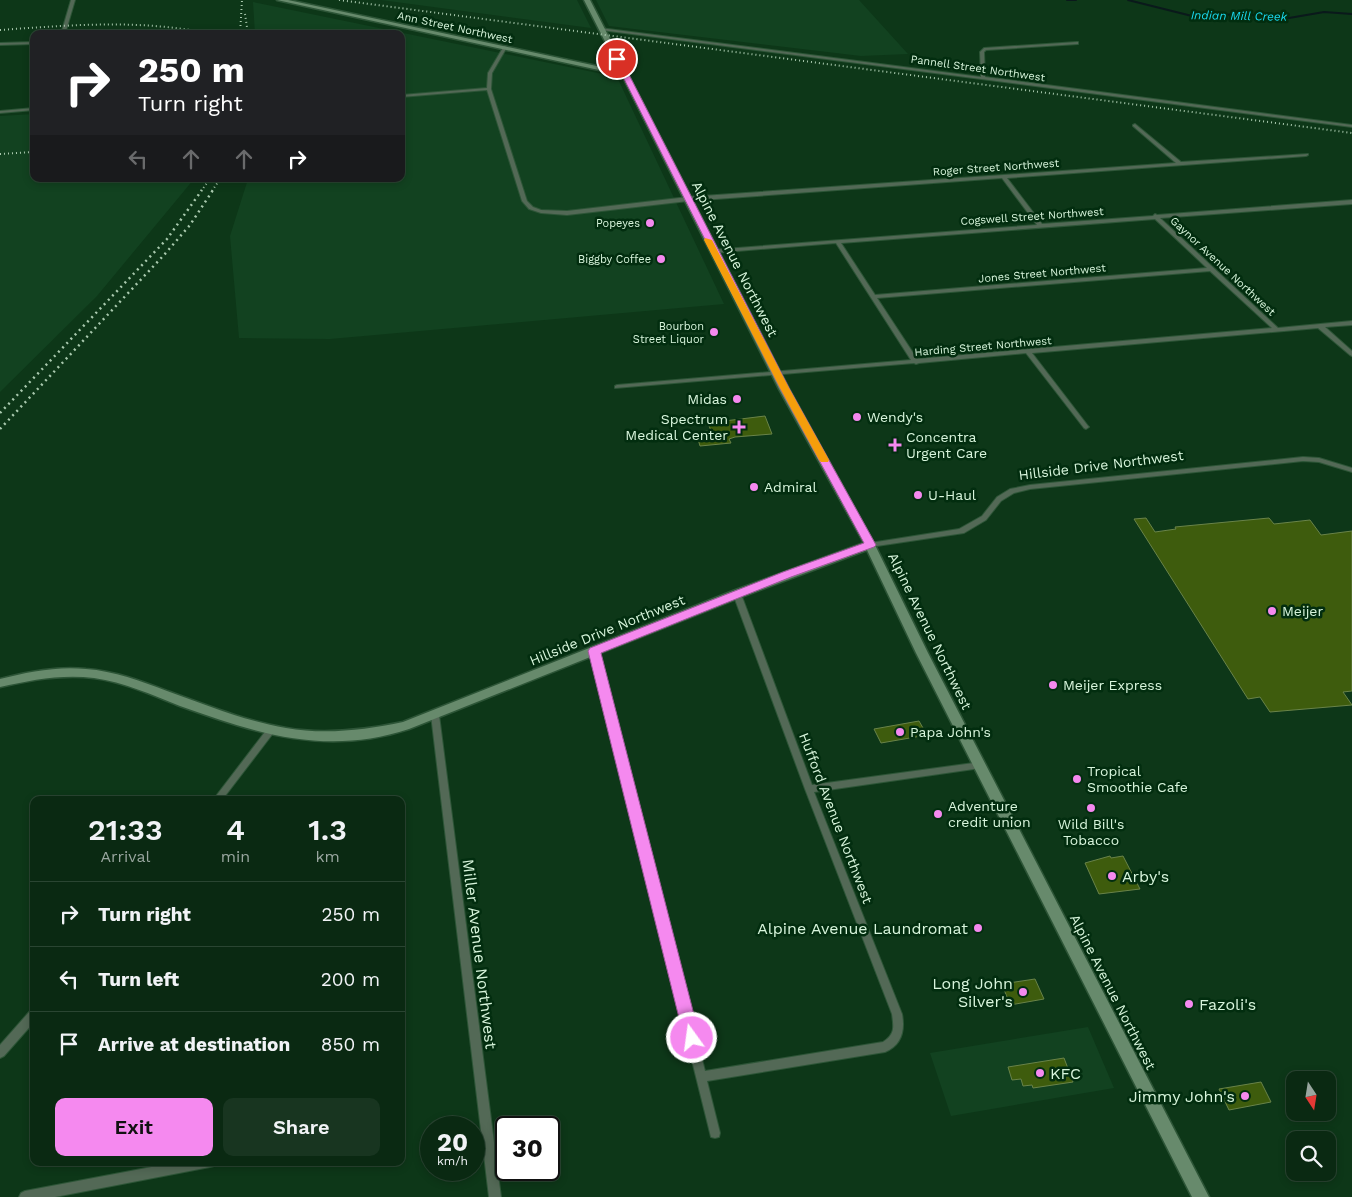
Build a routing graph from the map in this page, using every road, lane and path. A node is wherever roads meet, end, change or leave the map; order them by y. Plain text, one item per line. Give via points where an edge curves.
1 (73, 0) edge
2 (280, 0) edge
3 (587, 0) edge
4 (601, 29) junction
5 (64, 30) edge
6 (30, 43) edge
7 (1077, 43) dead end
8 (0, 44) edge
9 (505, 47) junction
10 (616, 56) junction
11 (581, 64) junction
12 (626, 74) junction
13 (983, 78) junction
14 (489, 89) junction
15 (405, 96) edge
16 (30, 110) edge
17 (0, 112) edge
18 (1135, 125) dead end
19 (1352, 126) edge
20 (1306, 155) dead end
21 (1180, 164) junction
22 (1004, 177) junction
23 (688, 200) junction
24 (1352, 202) edge
25 (1155, 216) junction
26 (1040, 225) junction
27 (837, 241) junction
28 (713, 251) junction
29 (1212, 269) junction
30 (874, 297) junction
31 (1352, 323) edge
32 (1320, 326) junction
33 (1277, 330) junction
34 (1028, 352) junction
35 (1352, 354) edge
36 (916, 362) junction
37 (776, 373) junction
38 (617, 387) dead end
39 (1086, 427) dead end
40 (1352, 470) edge
41 (870, 545) junction
42 (737, 594) junction
43 (594, 651) junction
44 (0, 683) edge
45 (435, 714) junction
46 (271, 730) junction
47 (981, 765) junction
48 (809, 789) junction
49 (220, 796) edge
50 (30, 1019) edge
51 (0, 1053) edge
52 (702, 1077) junction
53 (715, 1133) dead end
54 (189, 1166) edge
55 (25, 1197) edge
56 (495, 1197) edge
57 (1201, 1197) edge

1 - 5 street
2 - 9 main road, Ann Street Northwest
3 - 4 main road, Alpine Avenue Northwest
4 - 10 main road, Alpine Avenue Northwest
4 - 13 street, Pannell Street Northwest
6 - 8 street
7 - 13 street via 988,48 982,52
9 - 11 main road, Ann Street Northwest
9 - 14 street via 490,73
10 - 11 main road via 609,62
10 - 12 main road, Alpine Avenue Northwest
11 - 12 main road, Ann Street Northwest
12 - 23 main road, Alpine Avenue Northwest
13 - 19 street, Pannell Street Northwest
14 - 15 street
14 - 23 street, Roger Street Northwest via 525,201 531,208 560,214
16 - 17 street
18 - 21 street
20 - 21 street, Roger Street Northwest
21 - 22 street, Roger Street Northwest
22 - 23 street, Roger Street Northwest
22 - 26 street
23 - 28 main road, Alpine Avenue Northwest
24 - 25 street, Cogswell Street Northwest
25 - 26 street, Cogswell Street Northwest
25 - 29 street, Gaynor Avenue Northwest
26 - 27 street, Cogswell Street Northwest
27 - 28 street, Cogswell Street Northwest
27 - 30 street
28 - 37 main road, Alpine Avenue Northwest
29 - 30 street, Jones Street Northwest
29 - 33 street, Gaynor Avenue Northwest
30 - 36 street
31 - 32 street, Harding Street Northwest
32 - 33 street, Harding Street Northwest
32 - 35 street
33 - 34 street, Harding Street Northwest
34 - 36 street, Harding Street Northwest
34 - 39 street
36 - 37 street, Harding Street Northwest
37 - 38 street, Harding Street Northwest
37 - 41 main road, Alpine Avenue Northwest
40 - 41 street, Hillside Drive Northwest via 1319,460 1303,459 1030,487 999,499 984,518 961,531
41 - 42 main road, Hillside Drive Northwest
41 - 47 main road, Alpine Avenue Northwest
42 - 43 main road, Hillside Drive Northwest
42 - 48 street, Hufford Avenue Northwest
43 - 45 main road, Hillside Drive Northwest
43 - 52 street
44 - 46 main road, Hillside Drive Northwest via 46,674 88,673 118,678
45 - 46 main road, Hillside Drive Northwest via 405,726 356,736 319,737
45 - 56 street, Miller Avenue Northwest
46 - 49 street
47 - 48 street
47 - 57 main road, Alpine Avenue Northwest
48 - 52 street, Hufford Avenue Northwest via 897,1014 898,1037 886,1047
50 - 51 street
52 - 53 street
54 - 55 street

